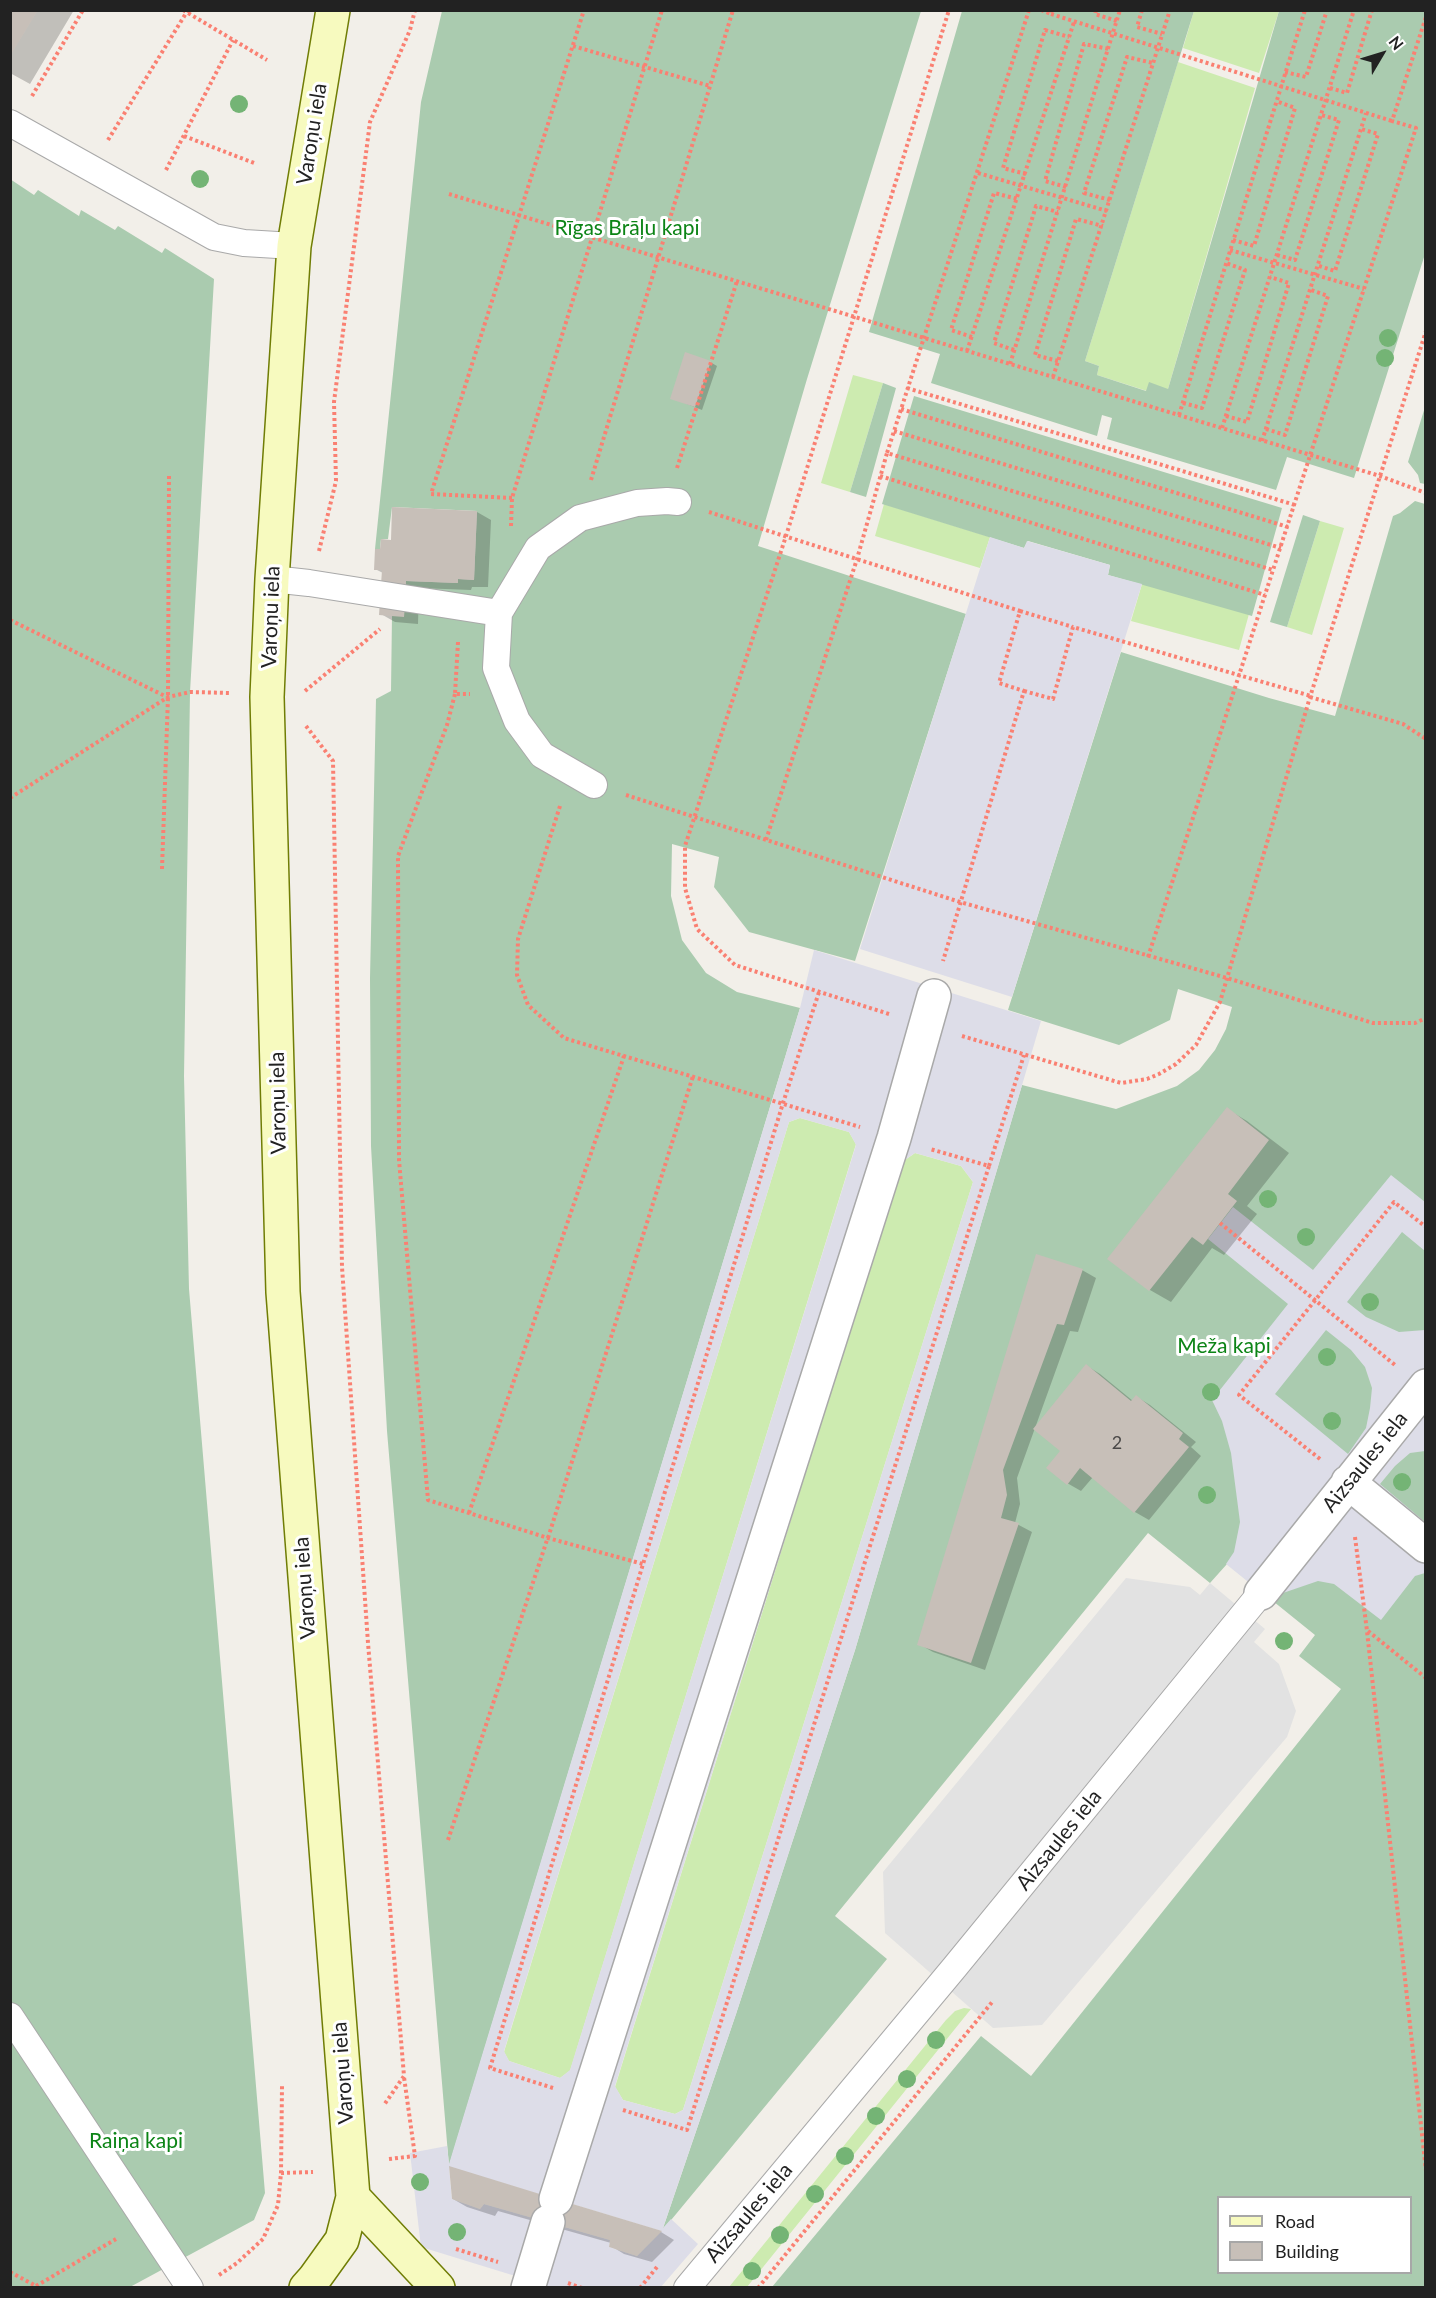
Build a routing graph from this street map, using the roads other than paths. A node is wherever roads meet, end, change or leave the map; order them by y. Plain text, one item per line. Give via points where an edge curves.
1 (333, 10) edge
2 (13, 124) edge
3 (294, 246) junction
4 (672, 501) road end
5 (272, 579) junction
6 (499, 613) junction
7 (594, 785) dead end
8 (930, 1011) road end
9 (1425, 1388) edge
10 (1348, 1482) junction
11 (1425, 1546) edge
12 (1261, 1593) joint
13 (10, 2016) edge
14 (353, 2197) junction
15 (530, 2280) edge
16 (200, 2284) edge
17 (306, 2288) edge
18 (438, 2288) edge
19 (687, 2288) edge

1 - 3 street, Varoņu iela
2 - 3 lane via 214,237
3 - 5 street, Varoņu iela
4 - 6 lane via 637,503 580,518 538,548
5 - 6 lane
5 - 14 street, Varoņu iela via 267,697 283,1292
6 - 7 lane via 496,668 517,721 542,755
8 - 15 street via 894,1138
9 - 10 street, Aizsaules iela
10 - 11 street
10 - 12 street, Aizsaules iela
12 - 19 lane, Aizsaules iela
13 - 16 lane via 146,2221
14 - 17 street, Varoņu iela via 342,2240
14 - 18 street

